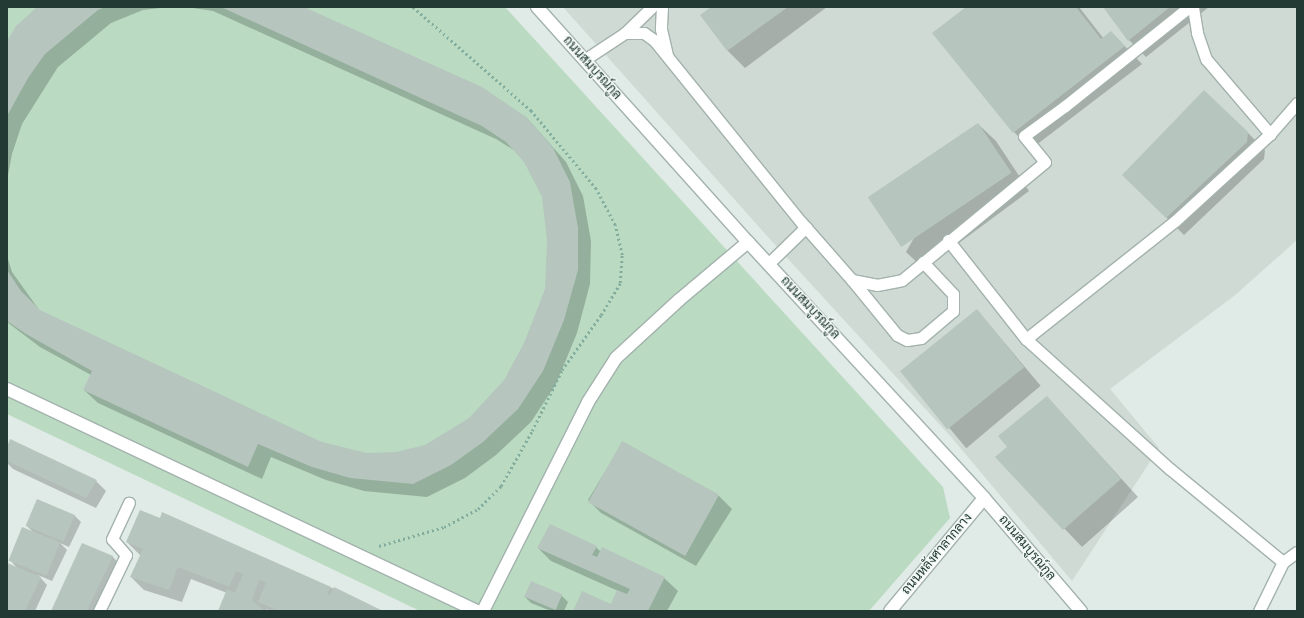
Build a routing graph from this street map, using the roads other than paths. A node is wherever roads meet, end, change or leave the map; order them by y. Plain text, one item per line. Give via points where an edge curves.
1 (537, 7) edge
2 (652, 7) edge
3 (662, 7) edge
4 (1189, 7) edge
5 (1193, 7) edge
6 (625, 33) junction
7 (668, 57) junction
8 (584, 60) junction
9 (1297, 103) edge
10 (1270, 134) junction
11 (806, 227) junction
12 (948, 240) junction
13 (748, 242) junction
14 (924, 262) junction
15 (768, 264) junction
16 (852, 280) junction
17 (1026, 339) junction
18 (7, 389) edge
19 (984, 498) junction
20 (129, 503) dead end
21 (1297, 552) edge
22 (1283, 562) junction
23 (99, 611) edge
24 (478, 611) edge
25 (483, 611) edge
26 (890, 611) edge
27 (1080, 611) edge
28 (1259, 611) edge

1 - 8 street, ถนนสมบูรณ์กูล
2 - 6 lane
3 - 7 lane via 662,29
4 - 12 lane via 1024,136 1045,162
5 - 10 lane via 1197,33 1206,59
6 - 7 lane via 644,33 654,40
6 - 8 lane
7 - 11 lane
8 - 13 street, ถนนสมบูรณ์กูล
9 - 10 lane
10 - 17 lane via 1175,221
11 - 15 lane
11 - 16 lane
12 - 14 lane
12 - 17 lane
13 - 15 street, ถนนสมบูรณ์กูล
13 - 25 street via 678,300 616,358 588,402
14 - 16 lane via 902,280 877,285
14 - 16 lane via 953,294 953,311 922,338 907,340 897,336
15 - 19 street, ถนนสมบูรณ์กูล
17 - 22 lane via 1170,469
18 - 24 street
19 - 26 street, ถนนหลังศาลากลาง
19 - 27 street, ถนนสมบูรณ์กูล
20 - 23 lane via 112,539 126,555
21 - 22 lane
22 - 28 lane

